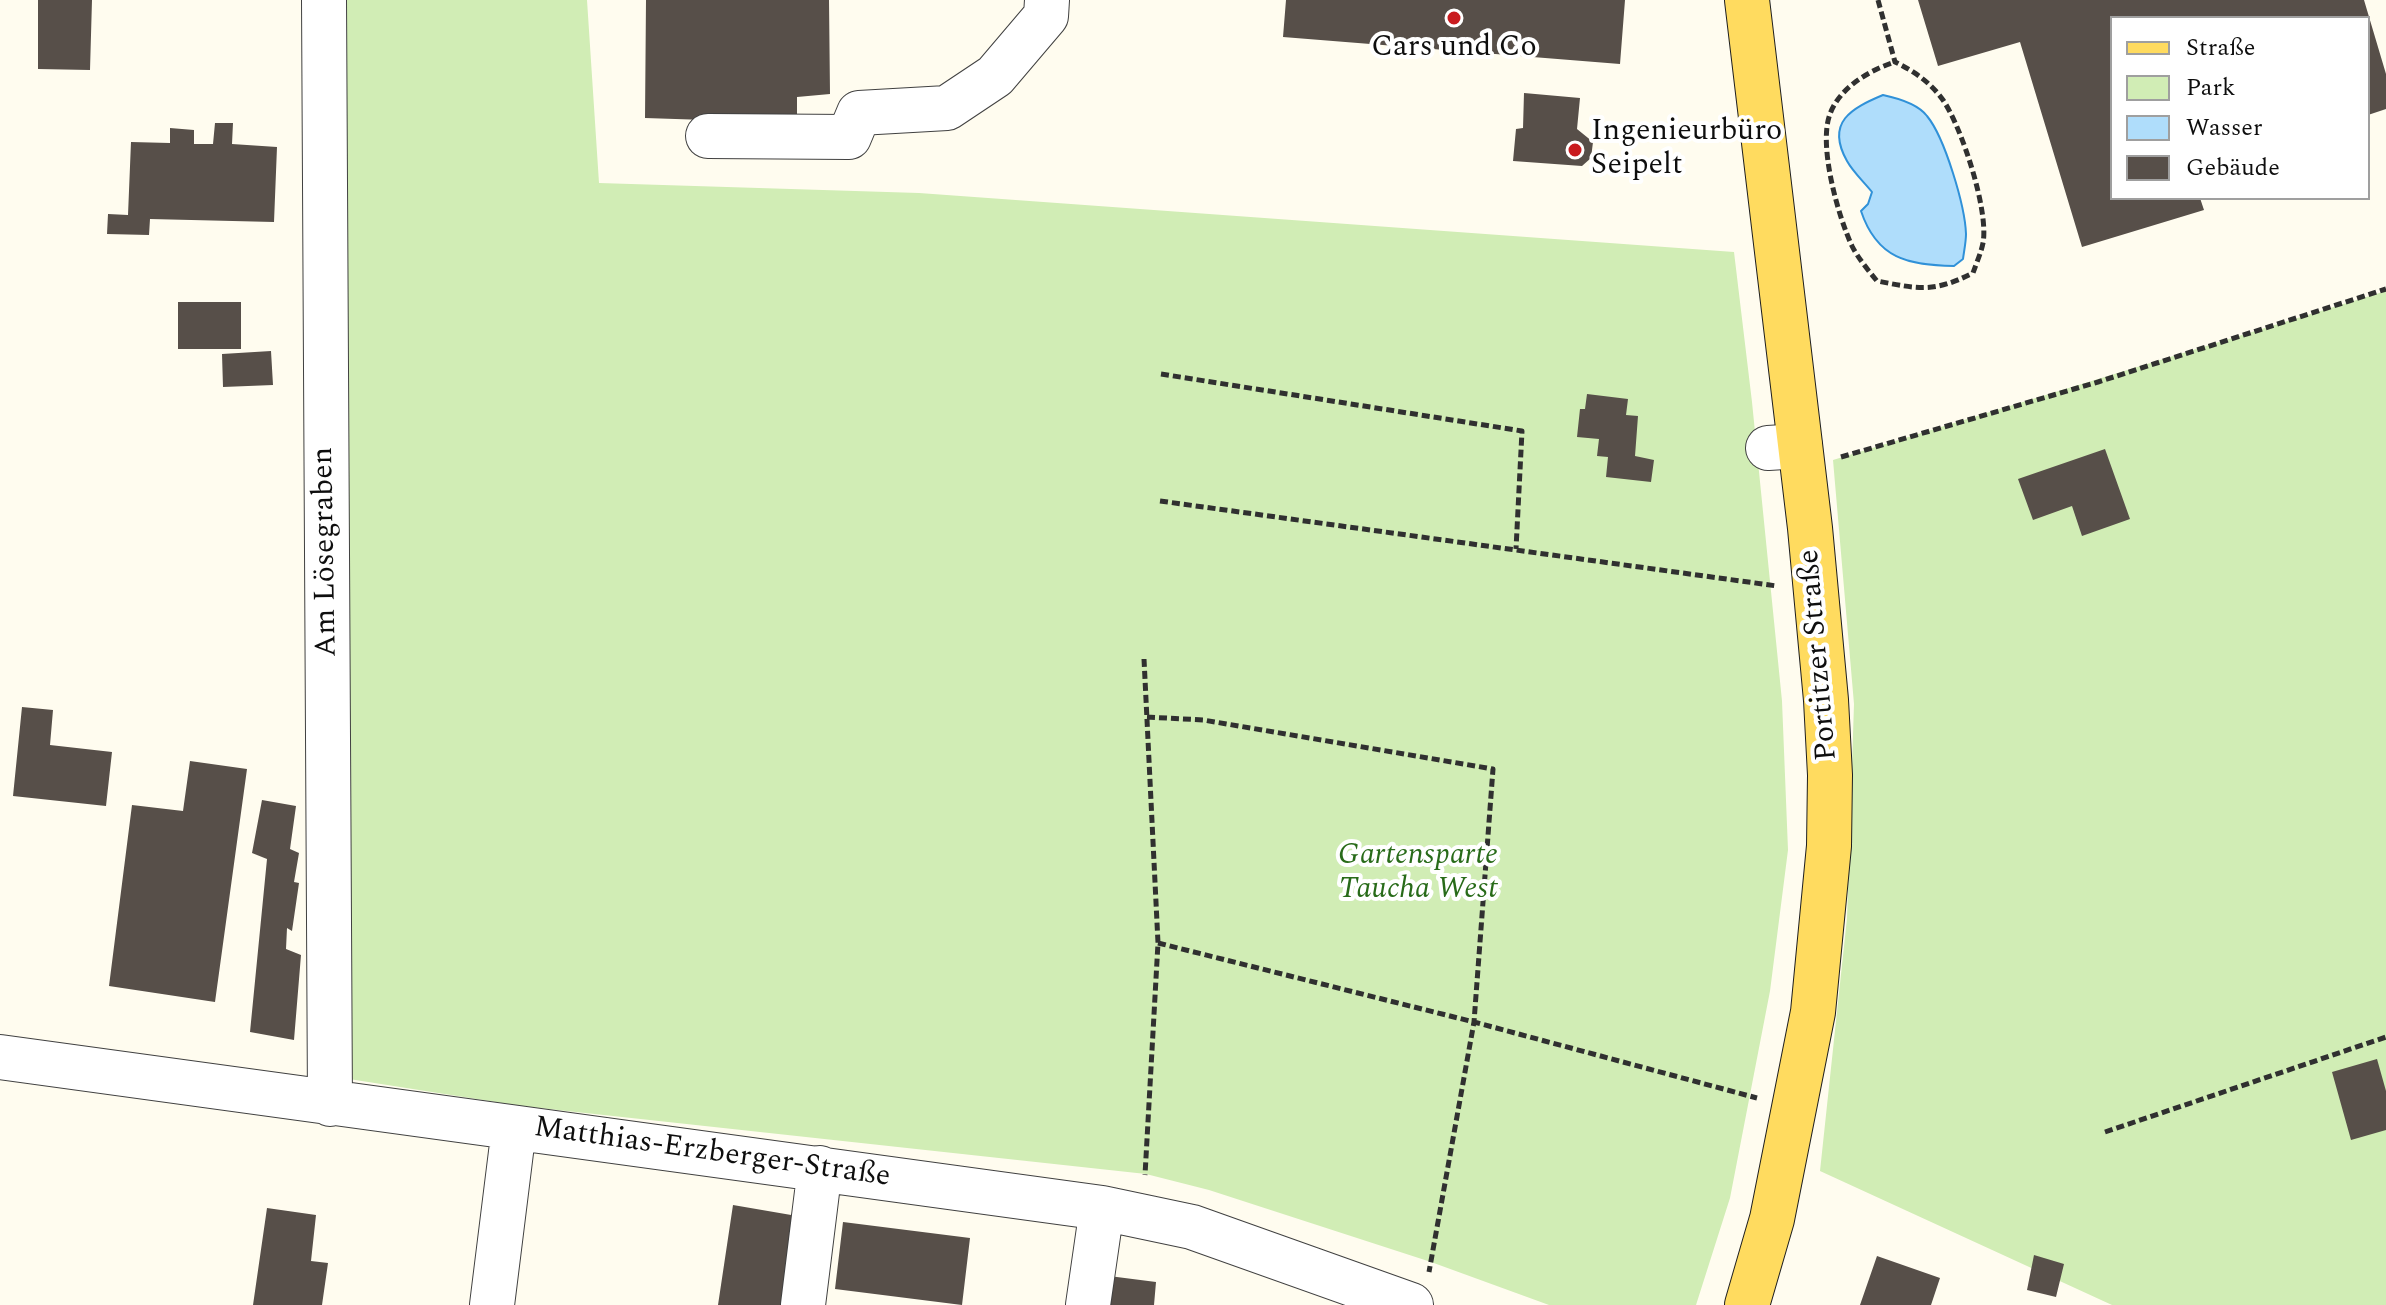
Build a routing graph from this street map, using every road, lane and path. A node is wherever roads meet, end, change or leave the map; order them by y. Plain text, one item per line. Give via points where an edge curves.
1 (324, 0) edge
2 (1047, 0) edge
3 (1747, 0) edge
4 (1878, 0) edge
5 (1895, 62) junction
6 (708, 136) dead end
7 (2386, 289) edge
8 (1161, 374) dead end
9 (1790, 455) junction
10 (1160, 501) dead end
11 (1516, 549) junction
12 (1784, 587) dead end
13 (1144, 659) dead end
14 (1147, 717) junction
15 (1158, 943) junction
16 (1474, 1022) junction
17 (2386, 1037) edge
18 (0, 1057) edge
19 (1762, 1099) dead end
20 (330, 1104) junction
21 (514, 1128) junction
22 (2105, 1132) dead end
23 (820, 1168) junction
24 (1144, 1184) dead end
25 (1102, 1208) junction
26 (1420, 1292) edge
27 (492, 1305) edge
28 (803, 1305) edge
29 (1088, 1305) edge
30 (1747, 1305) edge

1 - 20 street, Am Lösegraben
2 - 6 street via 1046,16 995,76 947,108 859,113 849,137
3 - 9 main road, Portitzer Straße
4 - 5 path
5 - 5 path via 1876,68 1844,91 1830,113 1825,136 1838,210 1853,249 1877,281 1917,289 1945,287 1973,273 1983,242 1982,207 1944,101 1916,71
7 - 9 path via 2098,382 1870,448
8 - 11 path via 1522,431
9 - 30 main road, Portitzer Straße via 1826,700 1829,846 1813,1012 1772,1219
10 - 11 path
11 - 12 path
13 - 14 path
14 - 15 path
14 - 16 path via 1203,720 1493,769
15 - 16 path
15 - 24 path
16 - 19 path
16 - 26 path
17 - 22 path
18 - 20 street, Matthias-Erzberger-Straße
20 - 21 street, Matthias-Erzberger-Straße
21 - 23 street, Matthias-Erzberger-Straße
21 - 27 street
23 - 25 street, Matthias-Erzberger-Straße
23 - 28 street
25 - 26 street, Matthias-Erzberger-Straße via 1192,1227
25 - 29 street

